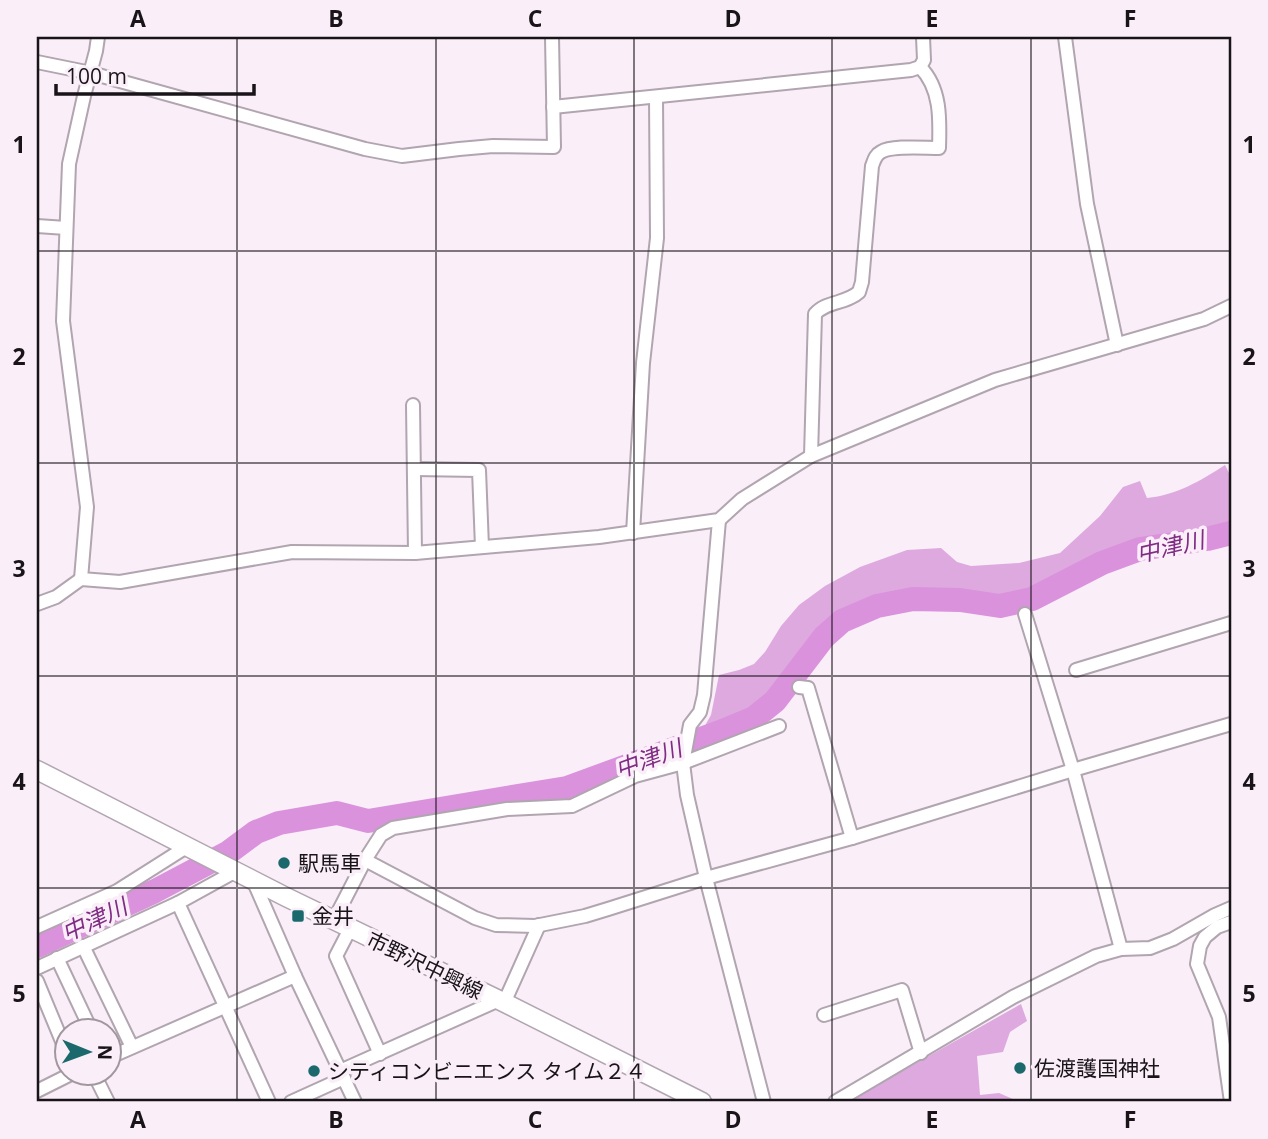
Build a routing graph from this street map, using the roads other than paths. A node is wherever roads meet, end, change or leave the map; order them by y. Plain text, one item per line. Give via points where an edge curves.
1 (98, 37) edge
2 (552, 37) edge
3 (923, 37) edge
4 (1065, 37) edge
5 (37, 62) edge
6 (920, 66) junction
7 (91, 73) junction
8 (656, 97) junction
9 (553, 107) junction
10 (37, 226) edge
11 (66, 228) junction
12 (1231, 306) edge
13 (1117, 345) junction
14 (413, 405) dead end
15 (811, 456) junction
16 (414, 469) junction
17 (719, 520) junction
18 (633, 533) junction
19 (482, 547) junction
20 (415, 553) junction
21 (81, 579) junction
22 (37, 604) edge
23 (1025, 614) dead end
24 (1231, 623) edge
25 (1076, 670) dead end
26 (799, 687) dead end
27 (1231, 723) edge
28 (779, 726) dead end
29 (683, 763) junction
30 (37, 770) edge
31 (1073, 770) junction
32 (852, 838) junction
33 (191, 847) junction
34 (365, 860) junction
35 (231, 869) junction
36 (706, 878) junction
37 (253, 880) junction
38 (178, 903) junction
39 (1231, 908) edge
40 (334, 920) junction
41 (1231, 922) edge
42 (539, 925) junction
43 (37, 927) edge
44 (350, 929) junction
45 (83, 946) junction
46 (1121, 949) junction
47 (57, 958) junction
48 (37, 968) edge
49 (295, 976) junction
50 (37, 981) edge
51 (502, 1001) junction
52 (224, 1006) junction
53 (824, 1015) dead end
54 (84, 1016) edge
55 (52, 1017) edge
56 (132, 1047) junction
57 (122, 1052) edge
58 (921, 1053) junction
59 (380, 1054) junction
60 (342, 1074) junction
61 (100, 1086) edge
62 (108, 1102) edge
63 (269, 1102) edge
64 (290, 1102) edge
65 (355, 1102) edge
66 (702, 1102) edge
67 (764, 1102) edge
68 (835, 1102) edge
69 (1231, 1102) edge

1 - 7 street
2 - 9 street
3 - 6 street
4 - 13 street via 1087,204
5 - 7 street
6 - 8 street
6 - 15 street via 930,76 936,98 939,148 893,149 875,157 859,292 821,307 815,314
7 - 9 street via 402,156 481,147 554,147
7 - 11 street via 69,164
8 - 9 street
8 - 18 street via 657,238 643,363
10 - 11 street
11 - 21 street via 63,321 87,507
12 - 13 street via 1204,319
13 - 15 street via 995,380
14 - 16 street
15 - 17 street via 742,499
16 - 19 street via 479,470
16 - 20 street
17 - 18 street
17 - 29 street via 704,695 700,712 690,725
18 - 19 street
19 - 20 street
20 - 21 street via 292,552 120,582
21 - 22 street
23 - 31 street
24 - 25 street
26 - 32 street via 808,688
27 - 31 street
28 - 29 street
29 - 34 street via 635,776 572,806 507,809 393,828 381,835
29 - 36 street
30 - 33 main road, 市野沢中興線
31 - 32 street
31 - 46 street
32 - 36 street
33 - 35 main road, 市野沢中興線
33 - 43 street via 117,891
34 - 40 street
34 - 42 street via 475,918 496,925
35 - 37 main road, 市野沢中興線
35 - 38 street
36 - 42 street via 596,913
36 - 67 street
37 - 40 main road, 市野沢中興線
37 - 49 street
38 - 45 street
38 - 52 street
39 - 46 street via 1150,948
40 - 44 main road, 市野沢中興線
41 - 69 street via 1206,937 1197,964 1219,1017
42 - 51 street
44 - 51 main road, 市野沢中興線
44 - 59 street via 335,956
45 - 47 street
45 - 56 street
46 - 58 street via 1013,997
47 - 48 street
47 - 54 street
49 - 52 street
49 - 60 street
50 - 55 street
51 - 59 street
51 - 66 main road, 市野沢中興線
52 - 56 street
52 - 63 street
53 - 58 street via 901,990
56 - 57 street
58 - 68 street
59 - 60 street
60 - 64 street
60 - 65 street
61 - 62 street

